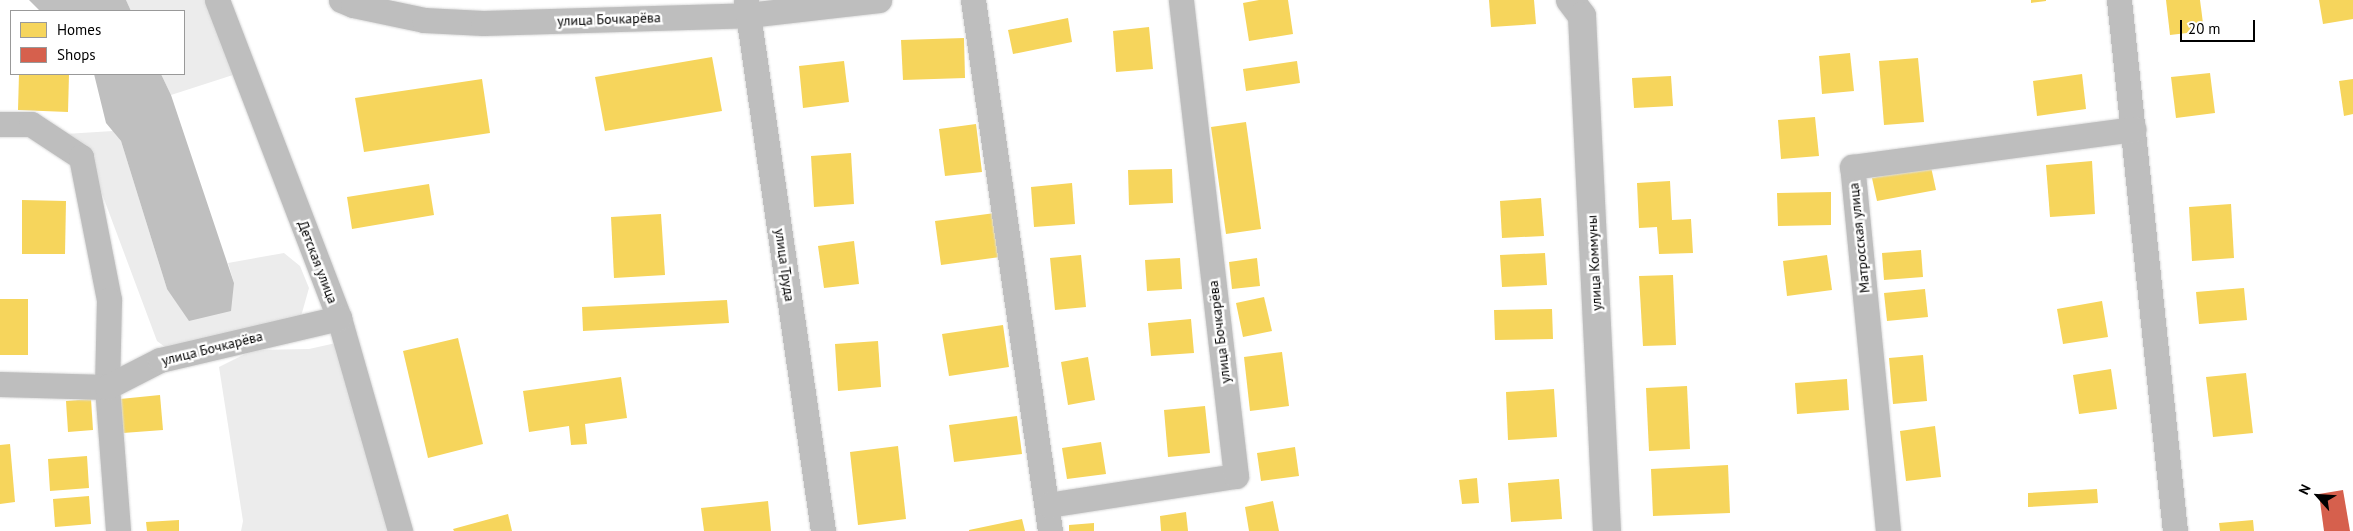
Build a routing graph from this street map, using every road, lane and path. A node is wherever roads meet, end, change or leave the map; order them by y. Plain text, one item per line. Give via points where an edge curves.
1 (217, 0) edge
2 (341, 0) edge
3 (879, 0) edge
4 (973, 0) edge
5 (1181, 0) edge
6 (1570, 0) edge
7 (2119, 0) edge
8 (747, 7) edge
9 (0, 124) edge
10 (2133, 128) junction
11 (339, 318) junction
12 (0, 384) edge
13 (107, 387) junction
14 (1048, 505) junction
15 (118, 531) edge
16 (400, 531) edge
17 (823, 531) edge
18 (1050, 531) edge
19 (1607, 531) edge
20 (1888, 531) edge
21 (2175, 531) edge

1 - 11 street, Детская улица
2 - 8 street, улица Бочкарёва via 424,20 483,23
3 - 8 street, улица Бочкарёва
4 - 14 street
5 - 14 street, улица Бочкарёва via 1236,476
6 - 19 main road, улица Коммуны via 1582,16
7 - 10 street
8 - 17 street, улица Труда
9 - 13 street via 32,124 81,157 109,300
10 - 20 street, Матросская улица via 1852,167
10 - 21 street
11 - 13 street, улица Бочкарёва via 160,360
11 - 16 street, Детская улица
12 - 13 street, улица Бочкарёва
13 - 15 street
14 - 18 street

